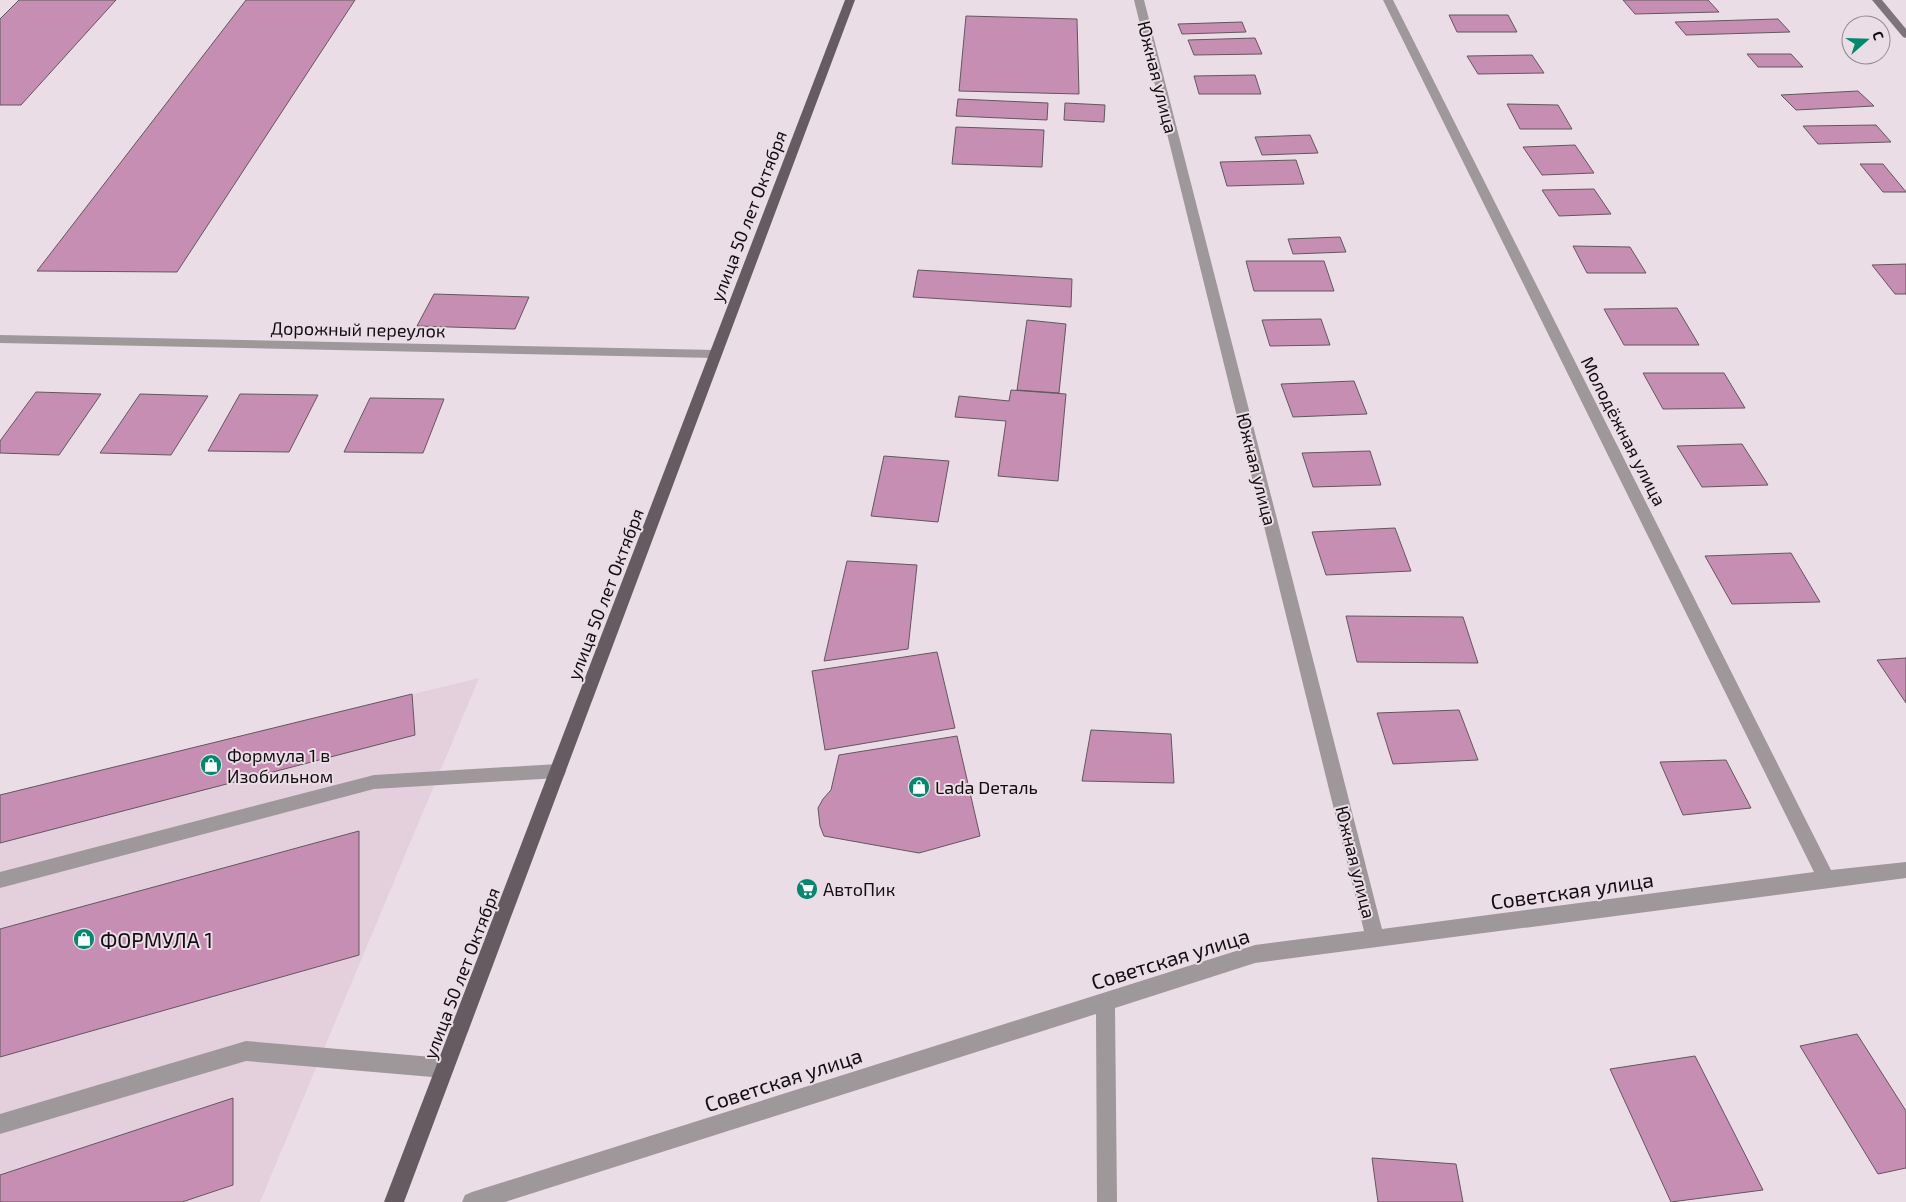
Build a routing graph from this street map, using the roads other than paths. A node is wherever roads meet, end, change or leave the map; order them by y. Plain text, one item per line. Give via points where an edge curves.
1 (850, 0) edge
2 (1139, 0) edge
3 (1388, 0) edge
4 (1877, 0) edge
5 (1906, 35) edge
6 (0, 339) edge
7 (716, 354) junction
8 (558, 771) junction
9 (1906, 870) edge
10 (1826, 879) junction
11 (0, 880) edge
12 (1375, 938) junction
13 (1105, 1001) junction
14 (444, 1068) junction
15 (0, 1124) edge
16 (394, 1202) edge
17 (472, 1202) edge
18 (1107, 1202) edge

1 - 7 main road, улица 50 лет Октября
2 - 12 street, Южная улица
3 - 10 street, Молодёжная улица
4 - 5 street
6 - 7 street, Дорожный переулок
7 - 8 main road, улица 50 лет Октября
8 - 11 street via 374,782
8 - 14 main road, улица 50 лет Октября
9 - 10 street, Советская улица
10 - 12 street, Советская улица
12 - 13 street, Советская улица via 1255,954
13 - 17 street, Советская улица
13 - 18 street
14 - 15 street via 246,1051
14 - 16 main road, улица 50 лет Октября

